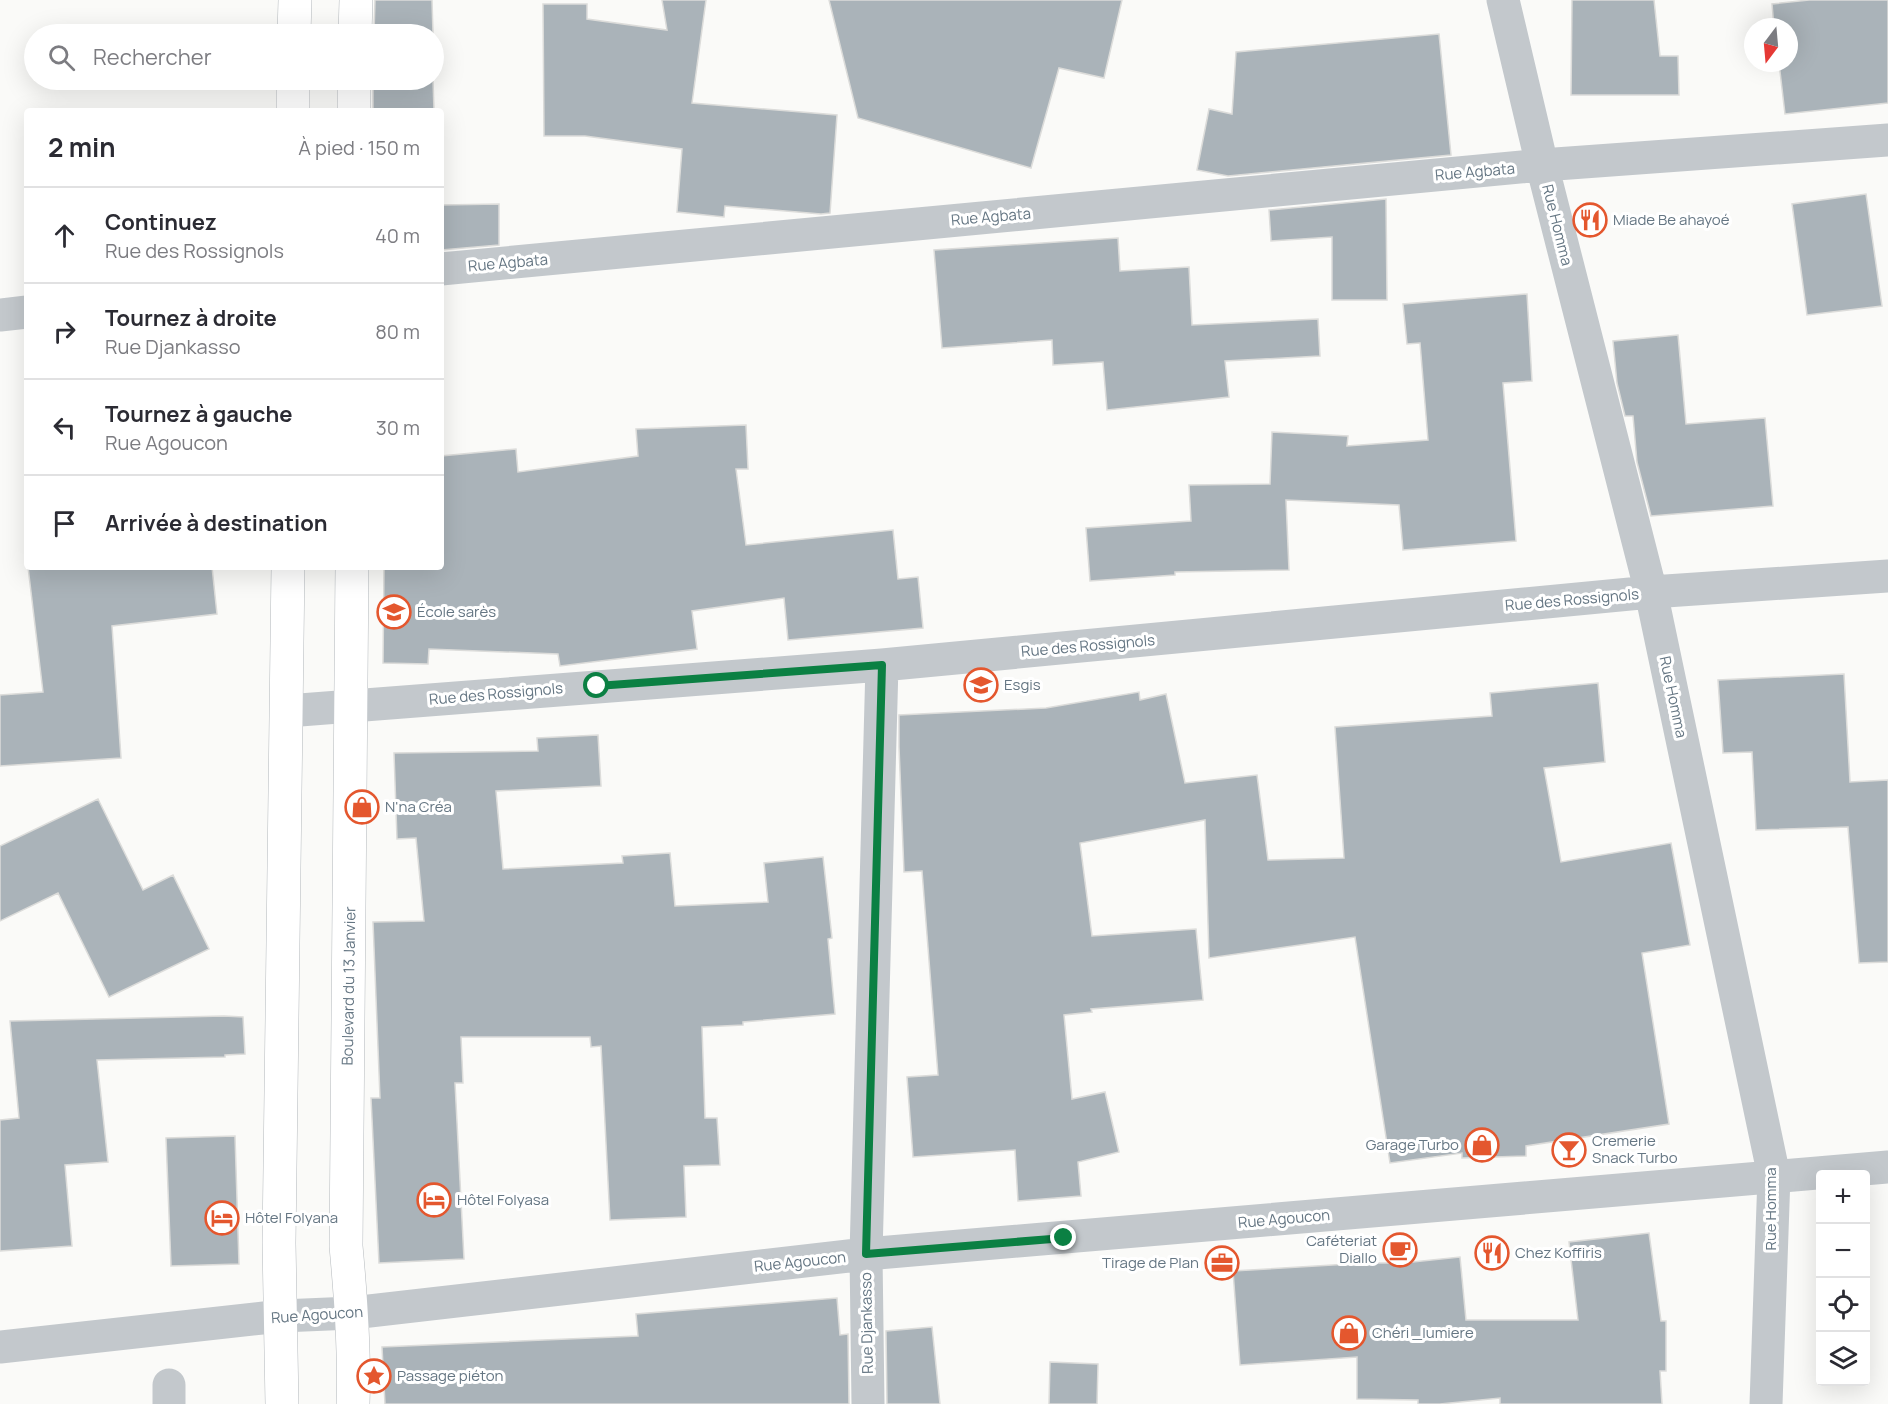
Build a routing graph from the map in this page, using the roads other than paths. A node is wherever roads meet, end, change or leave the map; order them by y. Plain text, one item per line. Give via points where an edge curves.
1 (295, 0) edge
2 (356, 0) edge
3 (1503, 0) edge
4 (294, 24) edge
5 (355, 24) edge
6 (293, 90) edge
7 (354, 90) edge
8 (293, 108) edge
9 (354, 108) edge
10 (1888, 140) edge
11 (1542, 165) junction
12 (444, 269) edge
13 (24, 312) edge
14 (0, 315) edge
15 (288, 570) edge
16 (352, 570) edge
17 (1888, 576) edge
18 (1651, 592) junction
19 (882, 665) junction
20 (352, 706) junction
21 (287, 711) junction
22 (1888, 1167) edge
23 (1774, 1176) junction
24 (866, 1254) junction
25 (352, 1313) junction
26 (281, 1316) junction
27 (0, 1347) edge
28 (282, 1404) edge
29 (353, 1404) edge
30 (868, 1404) edge
31 (1767, 1404) edge

1 - 4 highway
2 - 5 highway
3 - 11 street, Rue Homma
6 - 8 highway
7 - 9 highway
10 - 11 street, Rue Agbata
11 - 12 street, Rue Agbata
11 - 18 street, Rue Homma
13 - 14 street
15 - 21 highway
16 - 20 highway, Boulevard du 13 Janvier
17 - 18 street, Rue des Rossignols
18 - 19 street, Rue des Rossignols
18 - 23 street, Rue Homma
19 - 20 street, Rue des Rossignols
19 - 24 street, Rue Djankasso
20 - 21 street, Rue des Rossignols
20 - 25 highway, Boulevard du 13 Janvier via 346,1246
21 - 26 highway
22 - 23 street, Rue Agoucon
23 - 24 street, Rue Agoucon
23 - 31 street, Rue Homma
24 - 25 street, Rue Agoucon
24 - 30 street, Rue Djankasso
25 - 26 street, Rue Agoucon
25 - 29 highway, Boulevard du 13 Janvier
26 - 27 street, Rue Agoucon
26 - 28 highway

